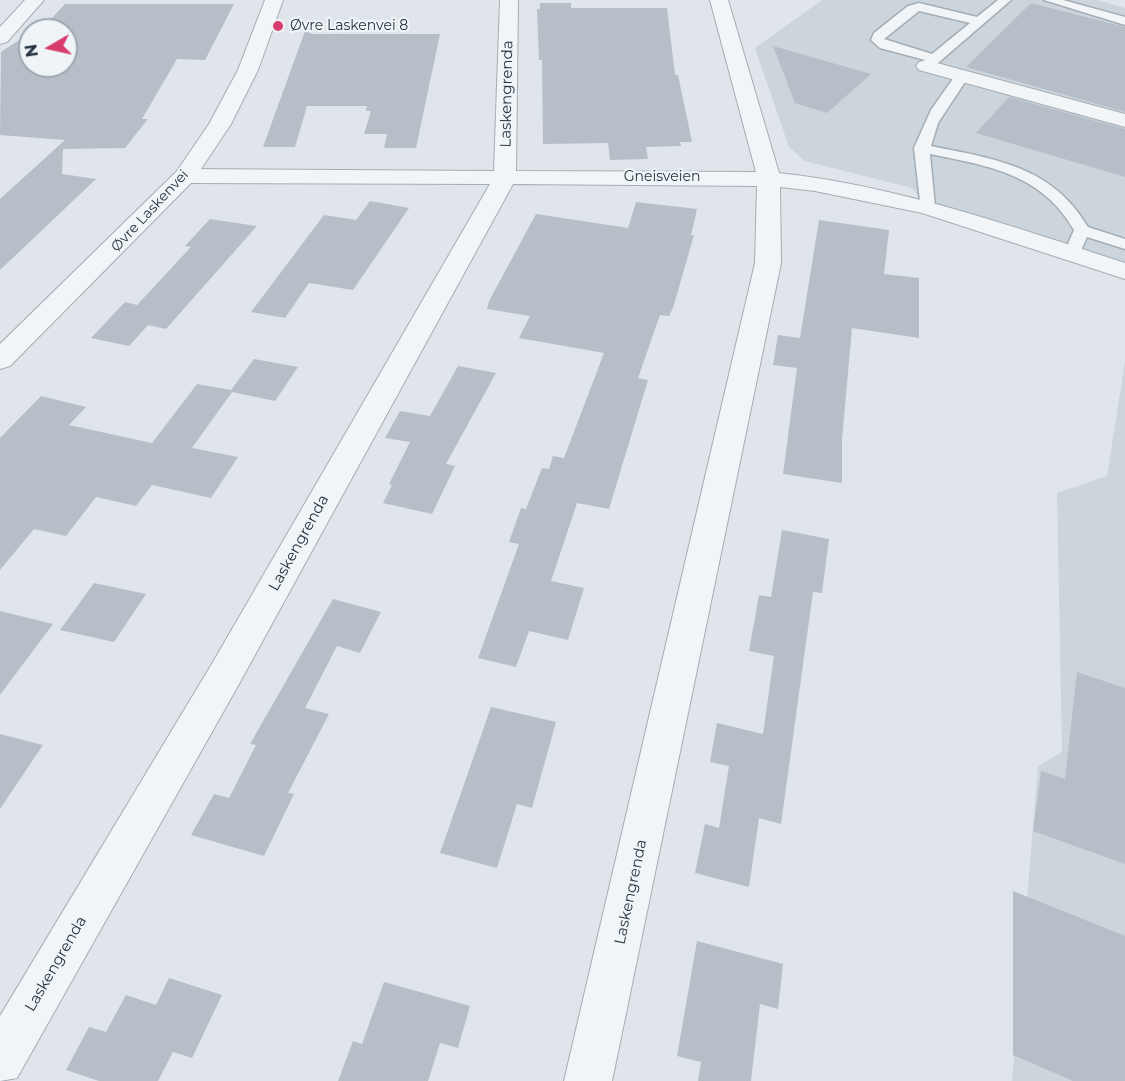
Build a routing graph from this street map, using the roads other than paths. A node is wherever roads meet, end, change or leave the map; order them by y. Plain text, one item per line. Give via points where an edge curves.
1 (35, 0) edge
2 (274, 0) edge
3 (509, 0) edge
4 (719, 0) edge
5 (1005, 0) edge
6 (1050, 0) edge
7 (0, 14) edge
8 (23, 14) junction
9 (980, 21) junction
10 (1125, 21) edge
11 (0, 38) edge
12 (930, 62) junction
13 (962, 76) junction
14 (1125, 122) edge
15 (921, 148) junction
16 (185, 176) junction
17 (505, 178) junction
18 (768, 179) junction
19 (927, 207) junction
20 (1082, 230) junction
21 (1125, 244) edge
22 (1072, 253) junction
23 (1125, 271) edge
24 (0, 360) edge
25 (0, 1061) edge
26 (588, 1081) edge

1 - 8 street
2 - 16 street, Øvre Laskenvei via 243,79 220,124
3 - 17 street, Laskengrenda
4 - 18 street, Laskengrenda
5 - 9 lane
6 - 10 lane
7 - 8 street
8 - 11 street
9 - 12 lane
9 - 12 lane via 920,7 878,36 877,40 885,45
12 - 13 street
13 - 14 street
13 - 15 lane via 930,120
15 - 19 lane
15 - 20 lane via 990,163 1036,179 1074,210
16 - 17 street, Gneisveien
16 - 24 street, Øvre Laskenvei
17 - 18 street, Gneisveien
17 - 25 street, Laskengrenda via 226,673
18 - 19 street, Gneisveien via 826,186
18 - 26 street, Laskengrenda via 768,263
19 - 22 street, Gneisveien
20 - 21 lane
20 - 22 lane
22 - 23 street, Gneisveien

